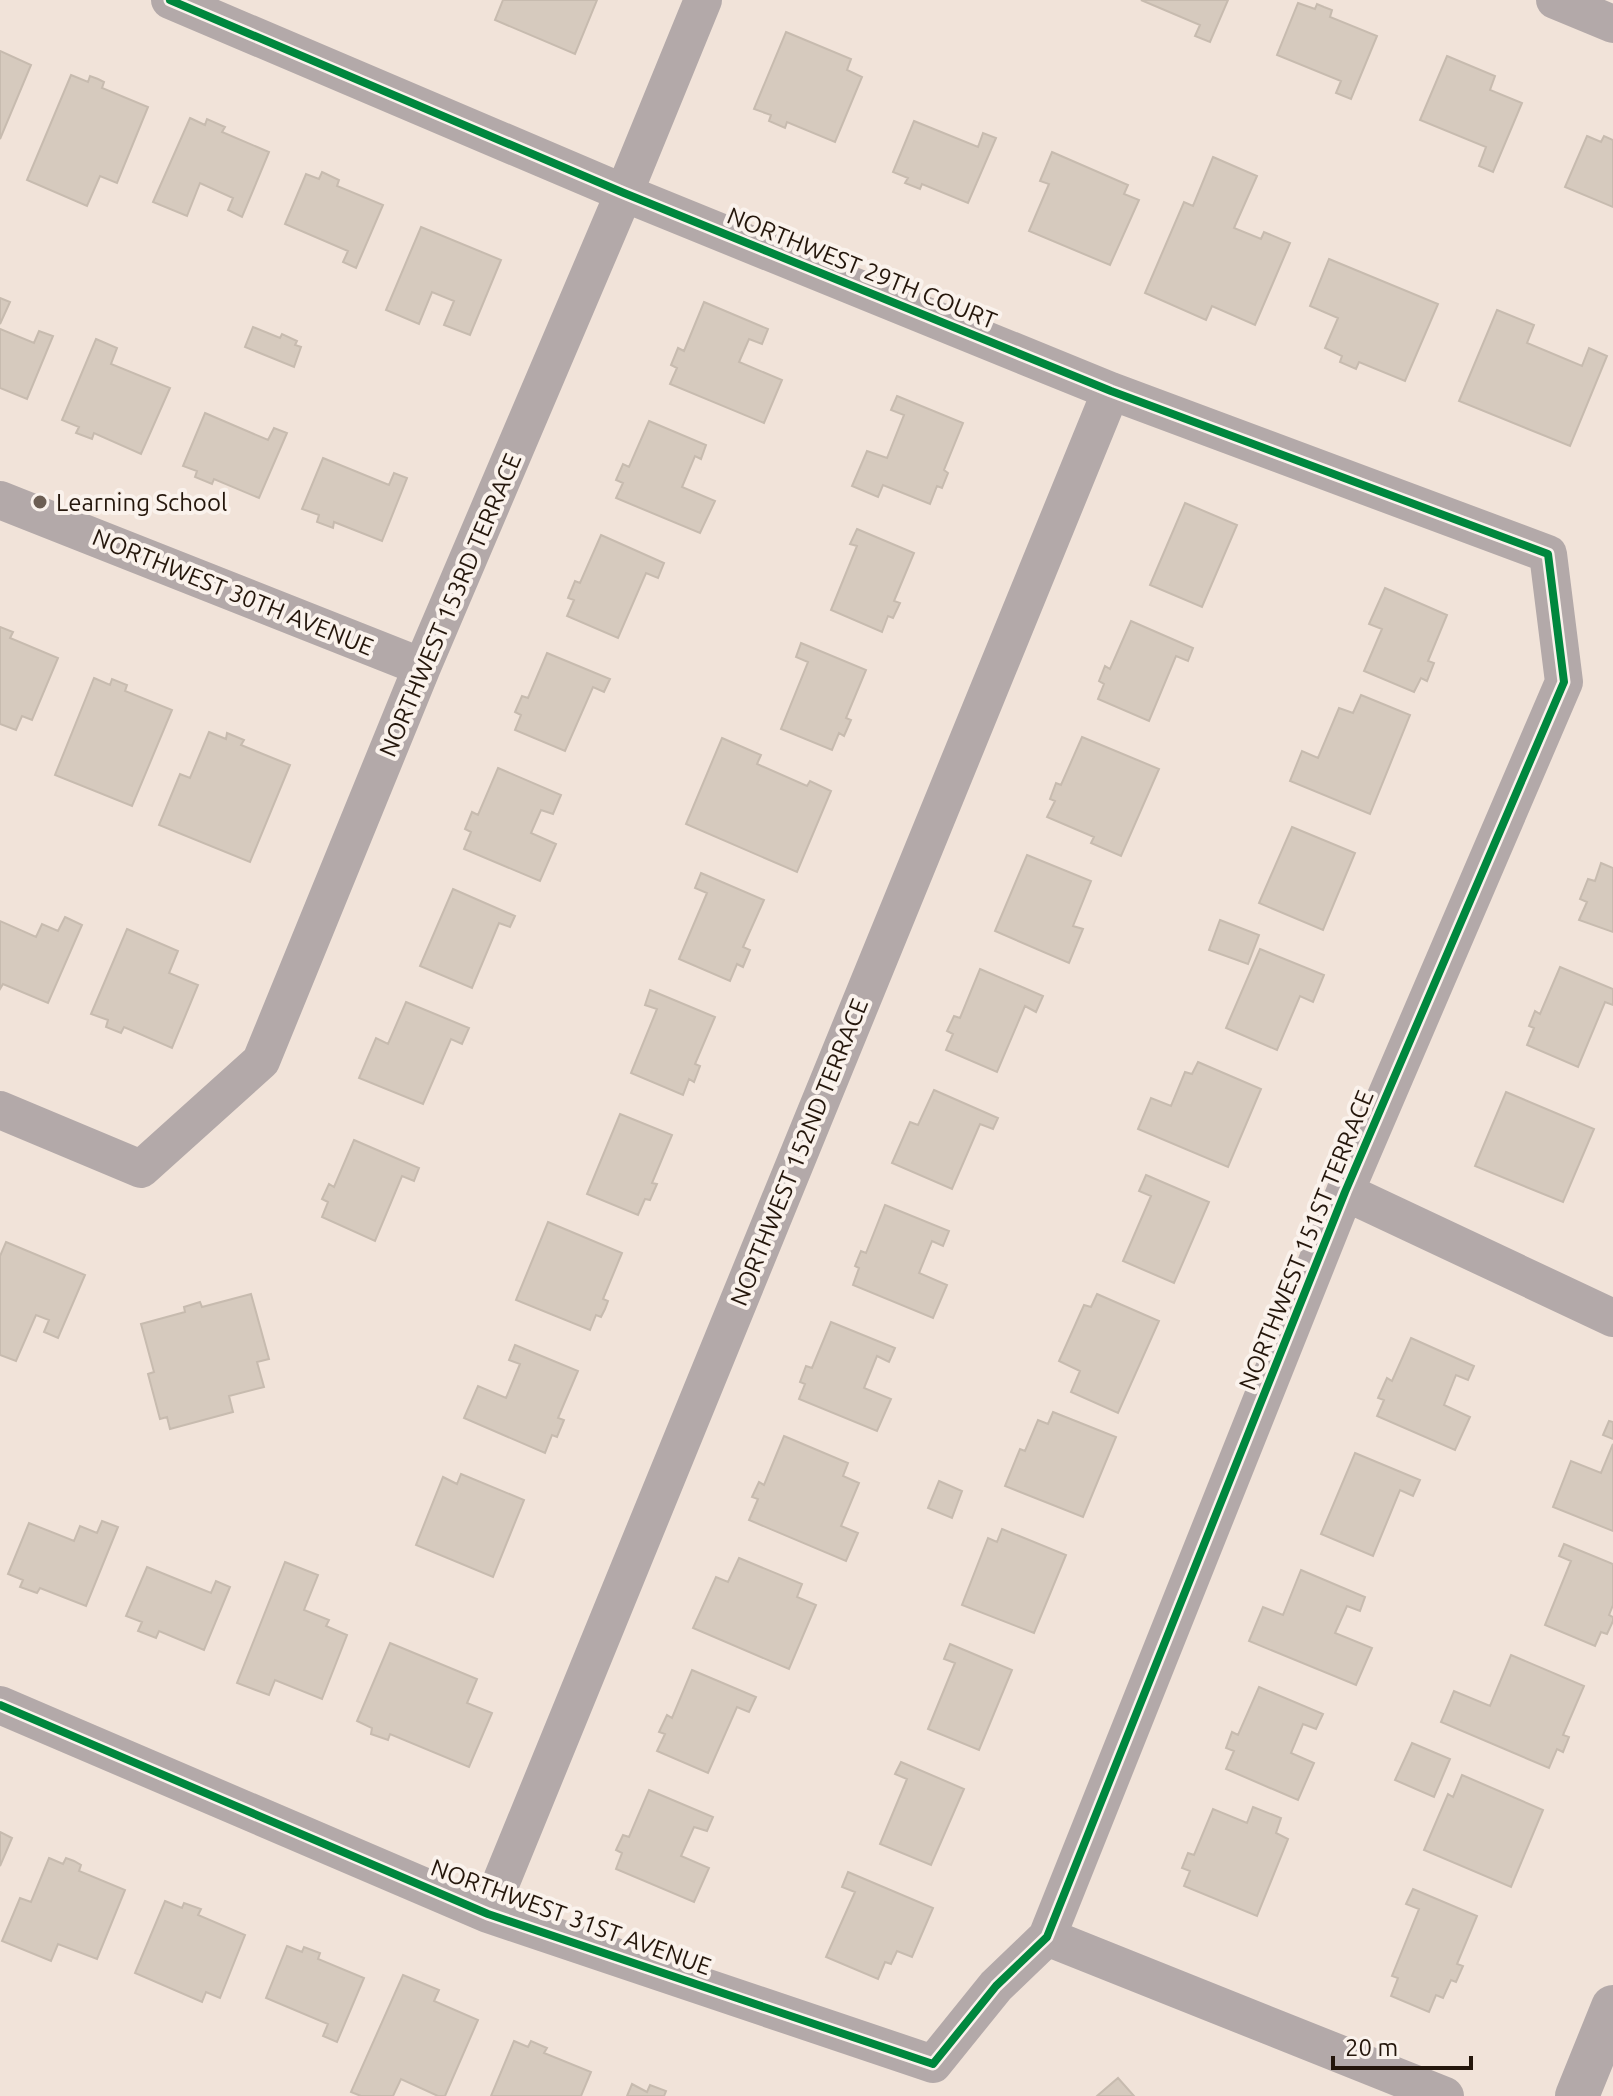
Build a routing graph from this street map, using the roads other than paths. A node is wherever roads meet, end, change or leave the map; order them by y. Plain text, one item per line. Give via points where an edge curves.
1 (170, 0) edge
2 (703, 0) edge
3 (1555, 0) edge
4 (1613, 24) edge
5 (624, 193) junction
6 (1111, 391) junction
7 (0, 500) edge
8 (1548, 554) joint
9 (422, 667) junction
10 (0, 1110) edge
11 (1345, 1192) junction
12 (1613, 1318) edge
13 (0, 1705) edge
14 (488, 1914) junction
15 (1047, 1937) junction
16 (1613, 2007) edge
17 (1445, 2096) edge
18 (1577, 2096) edge

1 - 5 street, NORTHWEST 29TH COURT
2 - 5 street, NORTHWEST 153RD TERRACE
3 - 4 street
5 - 6 street, NORTHWEST 29TH COURT
5 - 9 street, NORTHWEST 153RD TERRACE
6 - 8 street, NORTHWEST 29TH COURT
6 - 14 street, NORTHWEST 152ND TERRACE
7 - 9 street, NORTHWEST 30TH AVENUE
8 - 11 street, NORTHWEST 151ST TERRACE via 1564,682
9 - 10 street, NORTHWEST 153RD TERRACE via 261,1061 141,1169
11 - 12 street
11 - 15 street, NORTHWEST 151ST TERRACE
13 - 14 street, NORTHWEST 31ST AVENUE
14 - 15 street, NORTHWEST 31ST AVENUE via 933,2064 996,1986
15 - 17 street
16 - 18 street

